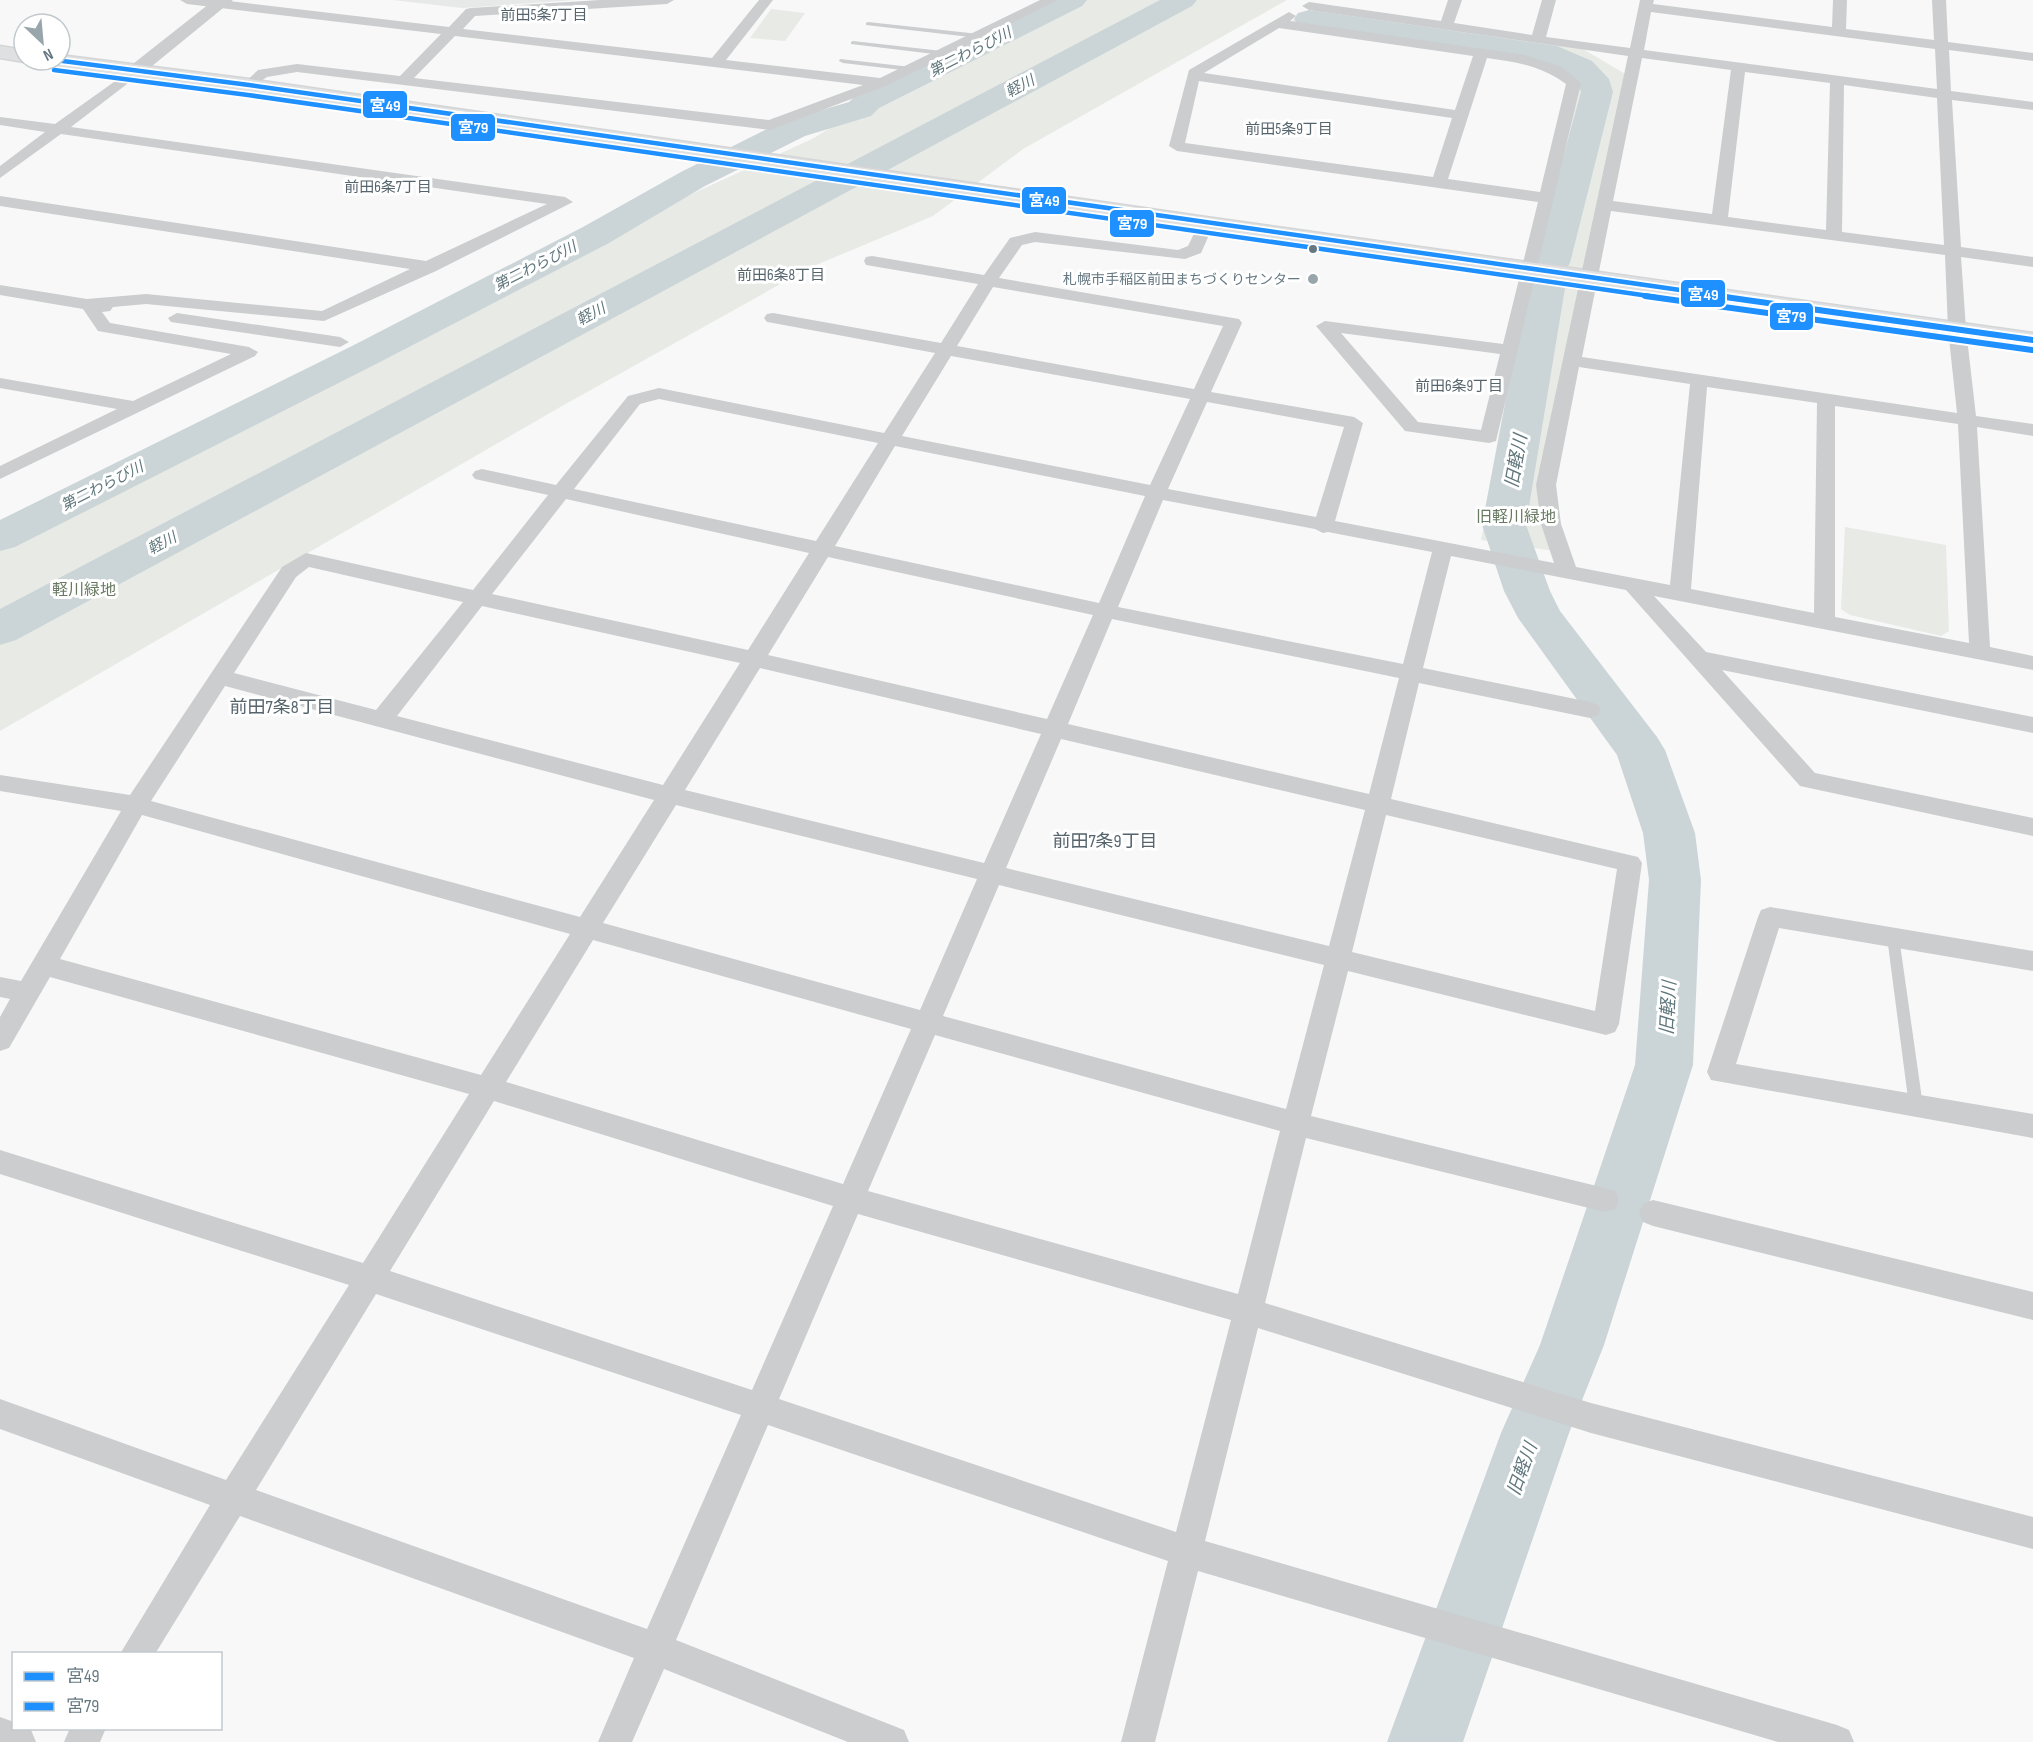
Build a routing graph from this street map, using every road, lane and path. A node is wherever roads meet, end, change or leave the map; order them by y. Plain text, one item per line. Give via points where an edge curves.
1 (187, 0) edge
2 (667, 0) edge
3 (766, 0) edge
4 (1051, 0) edge
5 (1455, 0) edge
6 (1549, 0) edge
7 (1840, 0) edge
8 (1939, 0) edge
9 (223, 2) edge
10 (1314, 3) edge
11 (1646, 4) edge
12 (1276, 23) junction
13 (868, 24) dead end
14 (1446, 27) junction
15 (454, 32) junction
16 (1839, 33) junction
17 (979, 36) junction
18 (1538, 40) junction
19 (853, 44) dead end
20 (1942, 46) junction
21 (942, 53) junction
22 (1481, 53) junction
23 (1636, 53) junction
24 (2033, 57) edge
25 (843, 61) dead end
26 (72, 62) edge
27 (716, 63) junction
28 (1738, 68) junction
29 (911, 69) junction
30 (135, 71) junction
31 (1194, 75) junction
32 (403, 81) junction
33 (1837, 81) junction
34 (883, 82) junction
35 (249, 85) junction
36 (1944, 96) junction
37 (2033, 106) edge
38 (1460, 115) junction
39 (0, 121) edge
40 (59, 129) junction
41 (0, 173) edge
42 (1439, 183) junction
43 (1546, 198) junction
44 (0, 201) edge
45 (1604, 205) junction
46 (1719, 220) junction
47 (1206, 224) junction
48 (1834, 235) junction
49 (1953, 251) junction
50 (872, 261) dead end
51 (2033, 262) edge
52 (430, 267) junction
53 (1530, 269) junction
54 (1589, 278) junction
55 (990, 279) junction
56 (0, 290) edge
57 (88, 304) junction
58 (773, 318) dead end
59 (1957, 328) junction
60 (2033, 340) edge
61 (340, 342) dead end
62 (947, 348) junction
63 (1510, 350) junction
64 (1572, 361) junction
65 (1699, 380) junction
66 (0, 383) edge
67 (1201, 397) junction
68 (1826, 400) junction
69 (136, 407) junction
70 (1966, 420) junction
71 (2033, 430) edge
72 (890, 441) junction
73 (0, 473) edge
74 (482, 475) dead end
75 (1157, 492) junction
76 (560, 494) junction
77 (1323, 527) junction
78 (1443, 548) junction
79 (822, 550) junction
80 (1558, 569) junction
81 (1633, 585) junction
82 (1680, 593) junction
83 (477, 597) junction
84 (1105, 611) junction
85 (1824, 621) junction
86 (1980, 652) junction
87 (1698, 658) junction
88 (754, 659) junction
89 (2033, 663) edge
90 (1412, 673) junction
91 (220, 677) junction
92 (1590, 710) dead end
93 (381, 720) junction
94 (2033, 725) edge
95 (1053, 730) junction
96 (0, 783) edge
97 (669, 795) junction
98 (1378, 802) junction
99 (136, 806) junction
100 (2033, 827) edge
101 (992, 873) junction
102 (587, 928) junction
103 (1893, 938) junction
104 (1339, 959) junction
105 (2033, 961) edge
106 (44, 965) junction
107 (0, 987) edge
108 (28, 993) junction
109 (928, 1021) junction
110 (0, 1040) edge
111 (487, 1088) junction
112 (1916, 1106) junction
113 (1297, 1124) junction
114 (2033, 1126) edge
115 (0, 1162) edge
116 (850, 1199) junction
117 (1605, 1200) dead end
118 (1653, 1213) dead end
119 (369, 1278) junction
120 (2033, 1306) edge
121 (1248, 1311) junction
122 (760, 1407) junction
123 (0, 1414) edge
124 (233, 1498) junction
125 (2033, 1533) edge
126 (1188, 1552) junction
127 (655, 1649) junction
128 (137, 1652) edge
129 (0, 1734) edge
130 (19, 1742) edge
131 (615, 1742) edge
132 (892, 1742) edge
133 (1138, 1742) edge
134 (1837, 1742) edge

1 - 9 street
2 - 15 street via 471,12
3 - 27 street
4 - 17 street
5 - 14 street
6 - 18 street
7 - 16 street
8 - 20 street
9 - 15 street
9 - 30 street
10 - 12 street
10 - 14 street
11 - 16 street via 1744,15
11 - 23 street
12 - 22 street
12 - 31 street
13 - 17 lane
14 - 18 street
15 - 27 street
15 - 32 street
16 - 20 street
17 - 21 street
18 - 23 street
19 - 21 lane
20 - 24 street
20 - 36 street
21 - 29 street
22 - 38 street
22 - 43 street via 1545,64 1574,83
23 - 28 street
23 - 45 street
25 - 29 lane
26 - 30 main road
27 - 34 street
28 - 33 street
28 - 46 street
29 - 34 street
30 - 35 main road
30 - 40 street
31 - 38 street
31 - 42 street via 1177,146
32 - 34 street via 770,125
32 - 35 street via 297,68 263,73
33 - 36 street
33 - 48 street
35 - 47 main road
36 - 37 street
36 - 49 street
38 - 42 street
39 - 40 street
40 - 41 street
40 - 52 street via 566,202
42 - 43 street
43 - 53 street
44 - 52 street
45 - 46 street
45 - 54 street
46 - 48 street
47 - 53 main road
47 - 55 street via 1195,249 1179,255 1035,237 1016,241
48 - 49 street
49 - 51 street
49 - 59 street
50 - 55 street
52 - 57 street via 324,316 146,299
53 - 54 main road
53 - 63 street
54 - 59 main road
54 - 64 street
55 - 62 street
55 - 67 street via 1233,323
56 - 57 street
57 - 61 street
57 - 69 street via 105,327 249,352
58 - 62 street
59 - 60 main road
59 - 70 street
62 - 67 street
62 - 72 street
63 - 63 street via 1489,436 1412,427 1325,326
64 - 65 street
64 - 80 street via 1546,485
65 - 68 street
65 - 82 street
66 - 69 street
67 - 75 street
67 - 77 street via 1354,423
68 - 70 street
68 - 85 street
69 - 73 street
70 - 71 street
70 - 86 street
72 - 75 street
72 - 76 street via 659,393 634,400
72 - 79 street
74 - 76 street
75 - 77 street
75 - 84 street
76 - 79 street
76 - 83 street
77 - 78 street
78 - 80 street
78 - 90 street
79 - 84 street
79 - 88 street
80 - 81 street
81 - 82 street
81 - 87 street
82 - 85 street
83 - 88 street
83 - 91 street via 306,560 289,572
83 - 93 street
84 - 90 street
84 - 95 street
85 - 86 street
86 - 89 street
87 - 94 street
87 - 100 street via 1808,780
88 - 95 street
88 - 97 street
90 - 92 street
90 - 98 street
91 - 93 street
91 - 99 street
93 - 97 street
95 - 98 street
95 - 101 street
96 - 99 street
97 - 101 street
97 - 102 street
98 - 104 street
98 - 104 street via 1630,863 1606,1024
99 - 102 street
99 - 106 street
101 - 104 street
101 - 109 street
102 - 109 street
102 - 111 street
103 - 105 street
103 - 112 lane
103 - 112 street via 1770,917 1720,1072
104 - 113 street
106 - 108 street
106 - 111 street
107 - 108 street
108 - 110 street
109 - 113 street
109 - 116 street
111 - 116 street
111 - 119 street
112 - 114 street
113 - 117 street
113 - 121 street
115 - 119 street
116 - 121 street
116 - 122 street
118 - 120 street
119 - 122 street
119 - 124 street
121 - 125 street via 1591,1418
121 - 126 street
122 - 126 street
122 - 127 street
123 - 124 street
124 - 127 street
124 - 128 street
126 - 133 street
126 - 134 street
127 - 131 street
127 - 132 street
129 - 130 street

